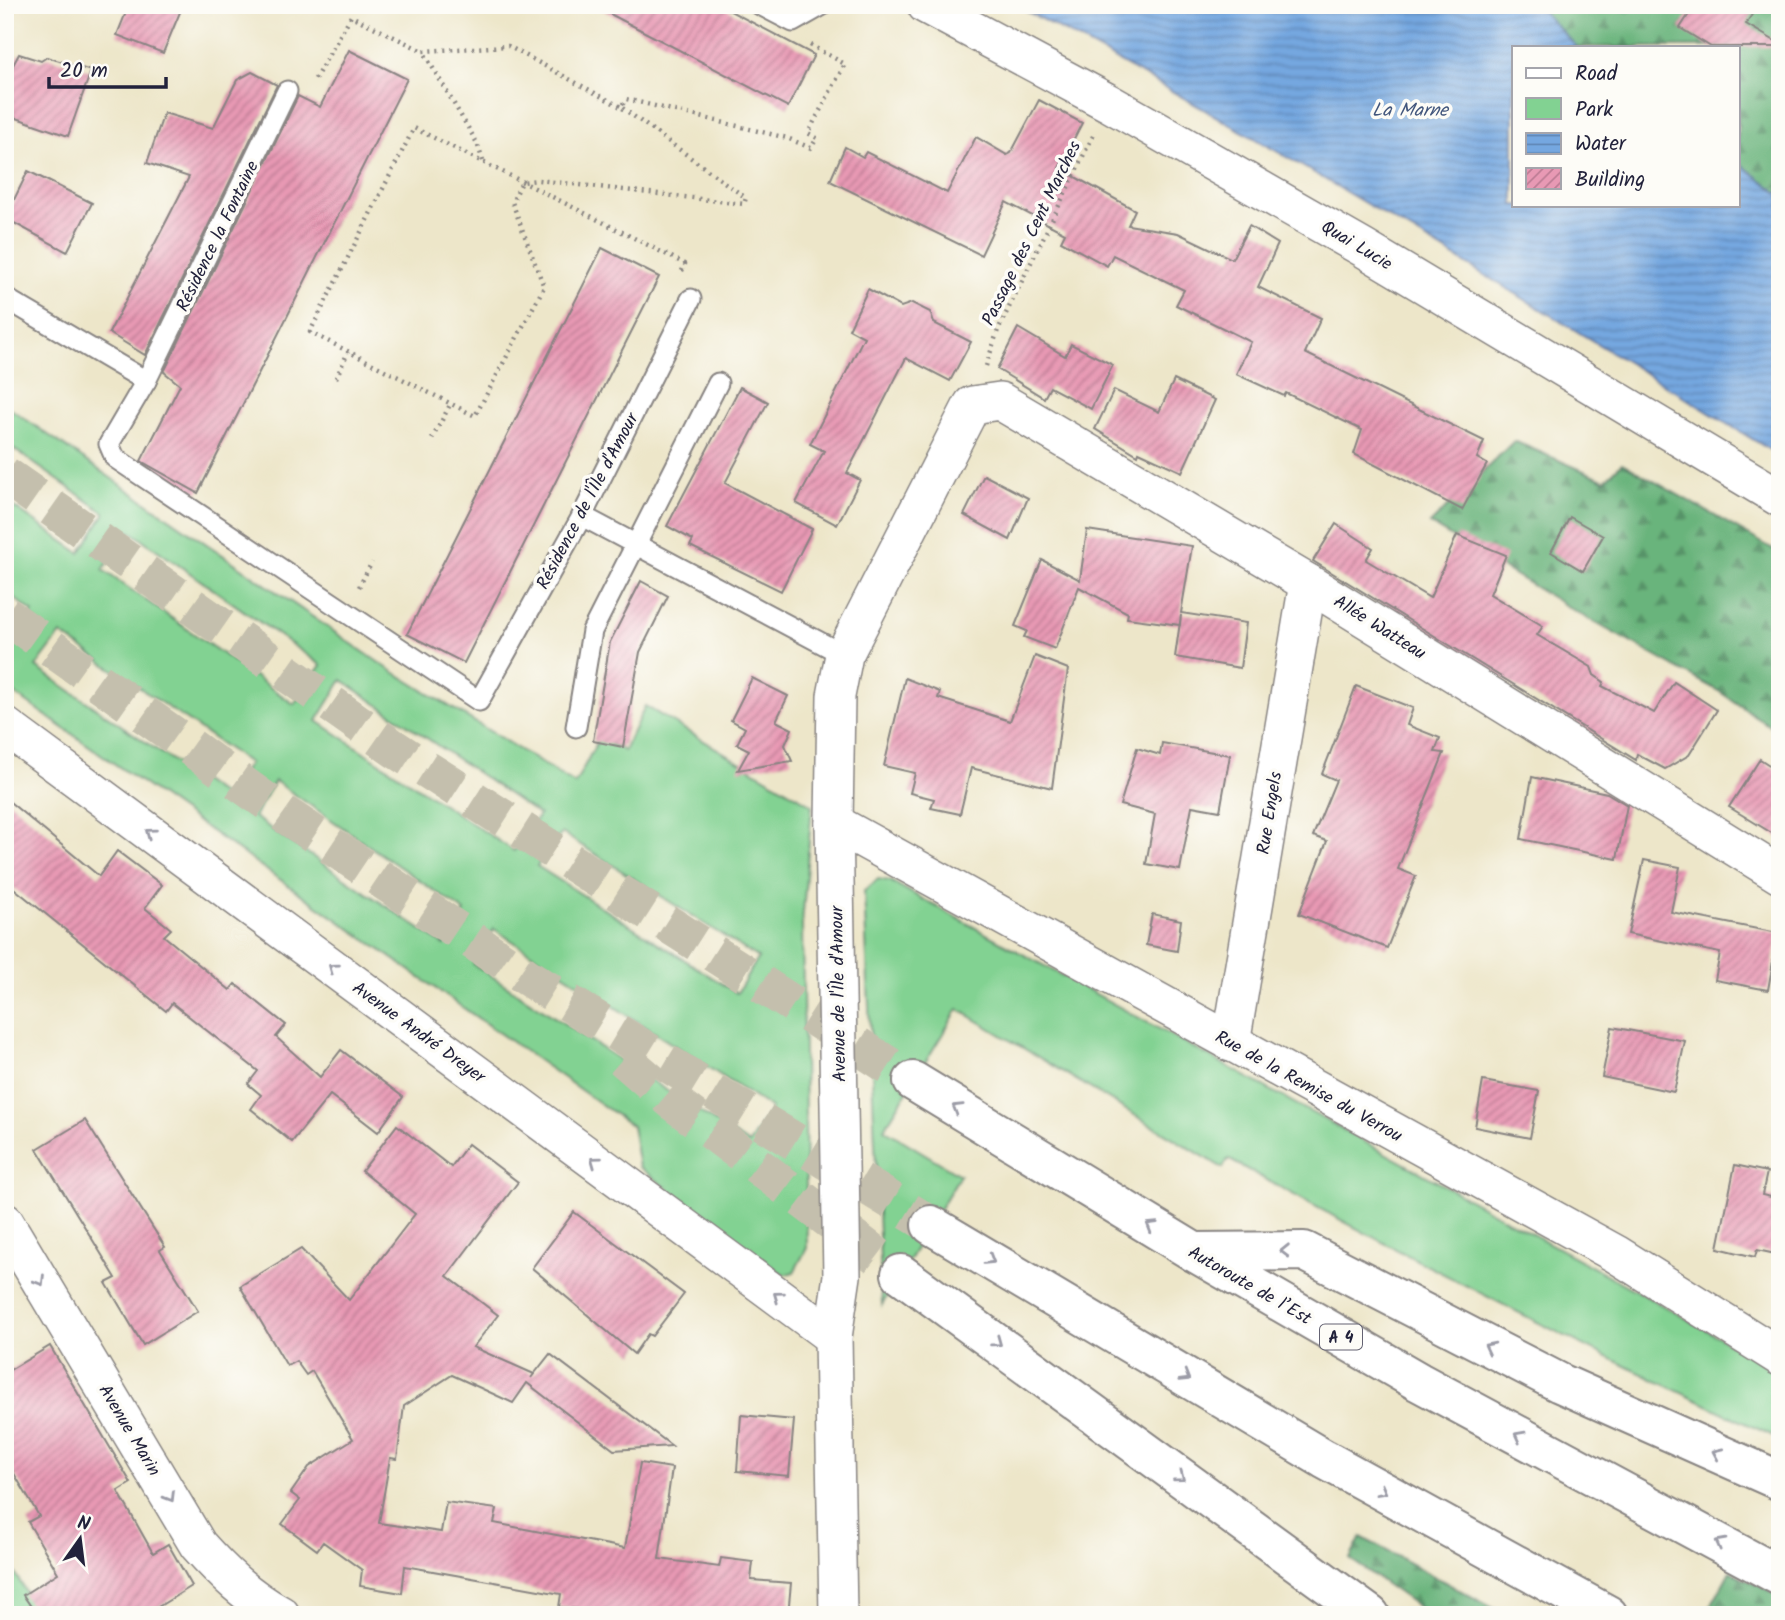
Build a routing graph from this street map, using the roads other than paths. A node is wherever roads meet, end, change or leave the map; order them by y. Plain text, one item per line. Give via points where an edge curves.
1 (760, 5) edge
2 (823, 5) edge
3 (926, 5) edge
4 (287, 91) road end
5 (5, 298) edge
6 (691, 299) road end
7 (146, 381) junction
8 (718, 383) dead end
9 (977, 391) joint
10 (1780, 498) edge
11 (582, 516) junction
12 (635, 544) junction
13 (1308, 583) junction
14 (844, 655) junction
15 (479, 701) joint
16 (5, 726) edge
17 (576, 727) dead end
18 (834, 823) junction
19 (1780, 875) edge
20 (1231, 1043) junction
21 (912, 1081) tunnel mouth
22 (5, 1222) edge
23 (932, 1225) tunnel mouth
24 (1194, 1252) junction
25 (901, 1274) tunnel mouth
26 (833, 1337) junction
27 (1780, 1357) edge
28 (1780, 1481) edge
29 (1780, 1576) edge
30 (281, 1615) edge
31 (838, 1615) edge
32 (1370, 1615) edge
33 (1608, 1615) edge

1 - 2 lane via 793,22
3 - 10 street, Quai Lucie via 1363,247
4 - 7 lane, Résidence la Fontaine
5 - 7 lane
6 - 11 lane, Résidence de l'Île d'Amour
7 - 15 lane, Résidence la Fontaine via 109,444 115,458
8 - 12 lane
9 - 13 street, Allée Watteau
9 - 14 street, Avenue de l'Île d'Amour
11 - 12 lane
11 - 15 lane, Résidence de l'Île d'Amour
12 - 14 lane
12 - 17 lane via 592,631
13 - 19 street, Allée Watteau
13 - 20 street, Rue Engels
14 - 18 street, Avenue de l'Île d'Amour via 836,696
26 -> 16 street, Avenue André Dreyer
18 - 20 street, Rue de la Remise du Verrou
18 - 26 street, Avenue de l'Île d'Amour via 842,1276
20 - 27 street, Rue de la Remise du Verrou via 1616,1254
24 -> 21 highway, Autoroute de l’Est / A 4
22 -> 30 street, Avenue Marin via 198,1545 254,1600
23 -> 33 highway via 1324,1459
28 -> 24 highway via 1560,1384 1304,1251
29 -> 24 highway, Autoroute de l’Est / A 4 via 1419,1382
25 -> 32 highway
26 - 31 street, Avenue de l'Île d'Amour

